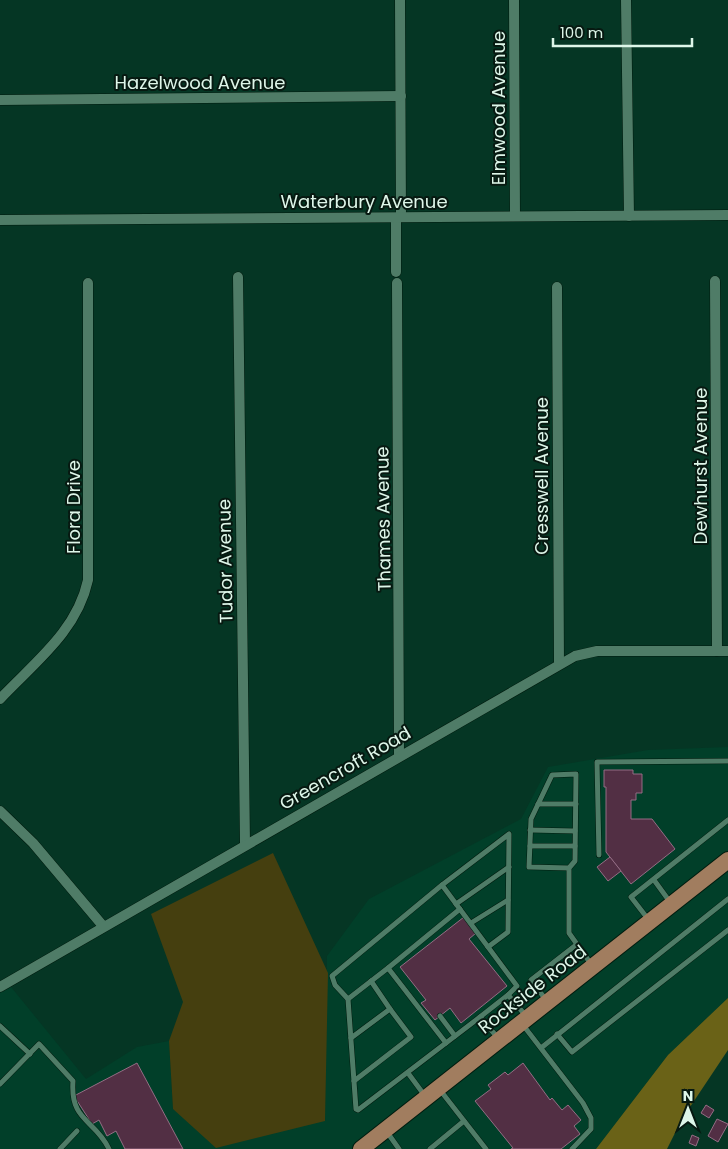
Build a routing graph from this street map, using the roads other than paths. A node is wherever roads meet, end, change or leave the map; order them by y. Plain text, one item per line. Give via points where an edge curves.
1 (400, 0) edge
2 (514, 0) edge
3 (626, 0) edge
4 (401, 96) junction
5 (0, 100) edge
6 (728, 215) edge
7 (516, 216) junction
8 (629, 216) junction
9 (398, 217) junction
10 (0, 220) edge
11 (396, 272) dead end
12 (238, 277) dead end
13 (715, 281) dead end
14 (88, 283) dead end
15 (397, 283) dead end
16 (557, 287) dead end
17 (717, 651) junction
18 (728, 651) edge
19 (559, 664) junction
20 (0, 699) edge
21 (399, 755) junction
22 (728, 760) edge
23 (538, 804) junction
24 (576, 804) junction
25 (0, 811) edge
26 (728, 820) edge
27 (530, 830) junction
28 (576, 831) junction
29 (245, 844) junction
30 (530, 846) junction
31 (575, 846) junction
32 (599, 854) dead end
33 (728, 860) edge
34 (509, 866) junction
35 (569, 868) junction
36 (654, 880) junction
37 (442, 885) junction
38 (728, 899) edge
39 (508, 900) junction
40 (672, 904) junction
41 (458, 906) junction
42 (650, 921) junction
43 (470, 923) junction
44 (102, 926) junction
45 (728, 930) edge
46 (576, 945) junction
47 (488, 947) junction
48 (593, 966) junction
49 (388, 968) junction
50 (371, 981) junction
51 (0, 987) edge
52 (508, 994) junction
53 (348, 999) junction
54 (548, 1002) junction
55 (390, 1009) junction
56 (440, 1016) dead end
57 (480, 1017) junction
58 (524, 1021) junction
59 (0, 1026) edge
60 (558, 1034) junction
61 (455, 1036) junction
62 (351, 1038) junction
63 (500, 1041) junction
64 (446, 1043) junction
65 (541, 1048) junction
66 (30, 1054) junction
67 (408, 1072) junction
68 (354, 1081) junction
69 (0, 1084) edge
70 (432, 1093) junction
71 (464, 1121) junction
72 (385, 1130) junction
73 (77, 1131) dead end
74 (106, 1148) edge
75 (60, 1149) edge
76 (361, 1149) edge
77 (399, 1149) edge
78 (430, 1149) edge
79 (486, 1149) edge
80 (572, 1149) edge

1 - 4 street
2 - 7 street, Elmwood Avenue
3 - 8 street
4 - 5 street, Hazelwood Avenue
4 - 9 street
6 - 8 street, Waterbury Avenue
7 - 8 street, Waterbury Avenue
7 - 9 street, Waterbury Avenue
9 - 10 street, Waterbury Avenue
9 - 11 street
12 - 29 street, Tudor Avenue
13 - 17 street, Dewhurst Avenue
14 - 20 street, Flora Drive via 88,580 80,608 67,630
15 - 21 street, Thames Avenue
16 - 19 street, Cresswell Avenue
17 - 18 street, Greencroft Road
17 - 19 street, Greencroft Road via 597,651 574,656
19 - 21 street, Greencroft Road
21 - 29 street, Greencroft Road
22 - 32 lane via 598,762
23 - 24 lane
23 - 24 lane via 552,774 576,774
23 - 27 lane via 530,819
24 - 28 lane
25 - 44 street via 32,843
26 - 36 lane
27 - 28 lane
27 - 30 lane
28 - 31 lane
29 - 44 street, Greencroft Road
30 - 31 lane
30 - 35 lane via 529,867
31 - 35 lane via 575,861
33 - 40 main road, Rockside Road
34 - 37 lane via 509,834
34 - 39 lane
34 - 41 lane
35 - 46 lane via 569,933
36 - 40 lane
36 - 42 lane via 631,897
37 - 41 lane
37 - 53 lane via 332,976 335,985
38 - 60 lane
39 - 43 lane
39 - 47 lane via 508,932
40 - 42 main road, Rockside Road
41 - 43 lane
41 - 49 lane
42 - 48 main road, Rockside Road
43 - 47 lane
44 - 51 street, Greencroft Road
45 - 60 lane via 572,1052
46 - 48 lane
46 - 54 lane via 531,980
47 - 52 lane via 517,986
48 - 54 main road, Rockside Road
49 - 50 lane
49 - 64 lane
50 - 53 lane
50 - 55 lane
52 - 57 lane
52 - 58 lane
53 - 62 lane
54 - 58 main road, Rockside Road
55 - 62 lane
55 - 68 lane via 411,1037
56 - 61 lane
57 - 61 lane
57 - 63 lane
58 - 63 main road, Rockside Road
58 - 65 lane
59 - 66 lane
60 - 65 lane
61 - 64 lane
62 - 68 lane
63 - 70 main road, Rockside Road
64 - 67 lane
65 - 80 lane via 583,1102 591,1118 591,1129
66 - 69 lane
66 - 74 lane via 39,1044 73,1081 75,1108
67 - 68 lane via 358,1110
67 - 70 lane
70 - 71 lane
70 - 72 main road, Rockside Road
71 - 78 lane
71 - 79 lane
72 - 76 main road, Rockside Road
72 - 77 lane
73 - 75 lane

